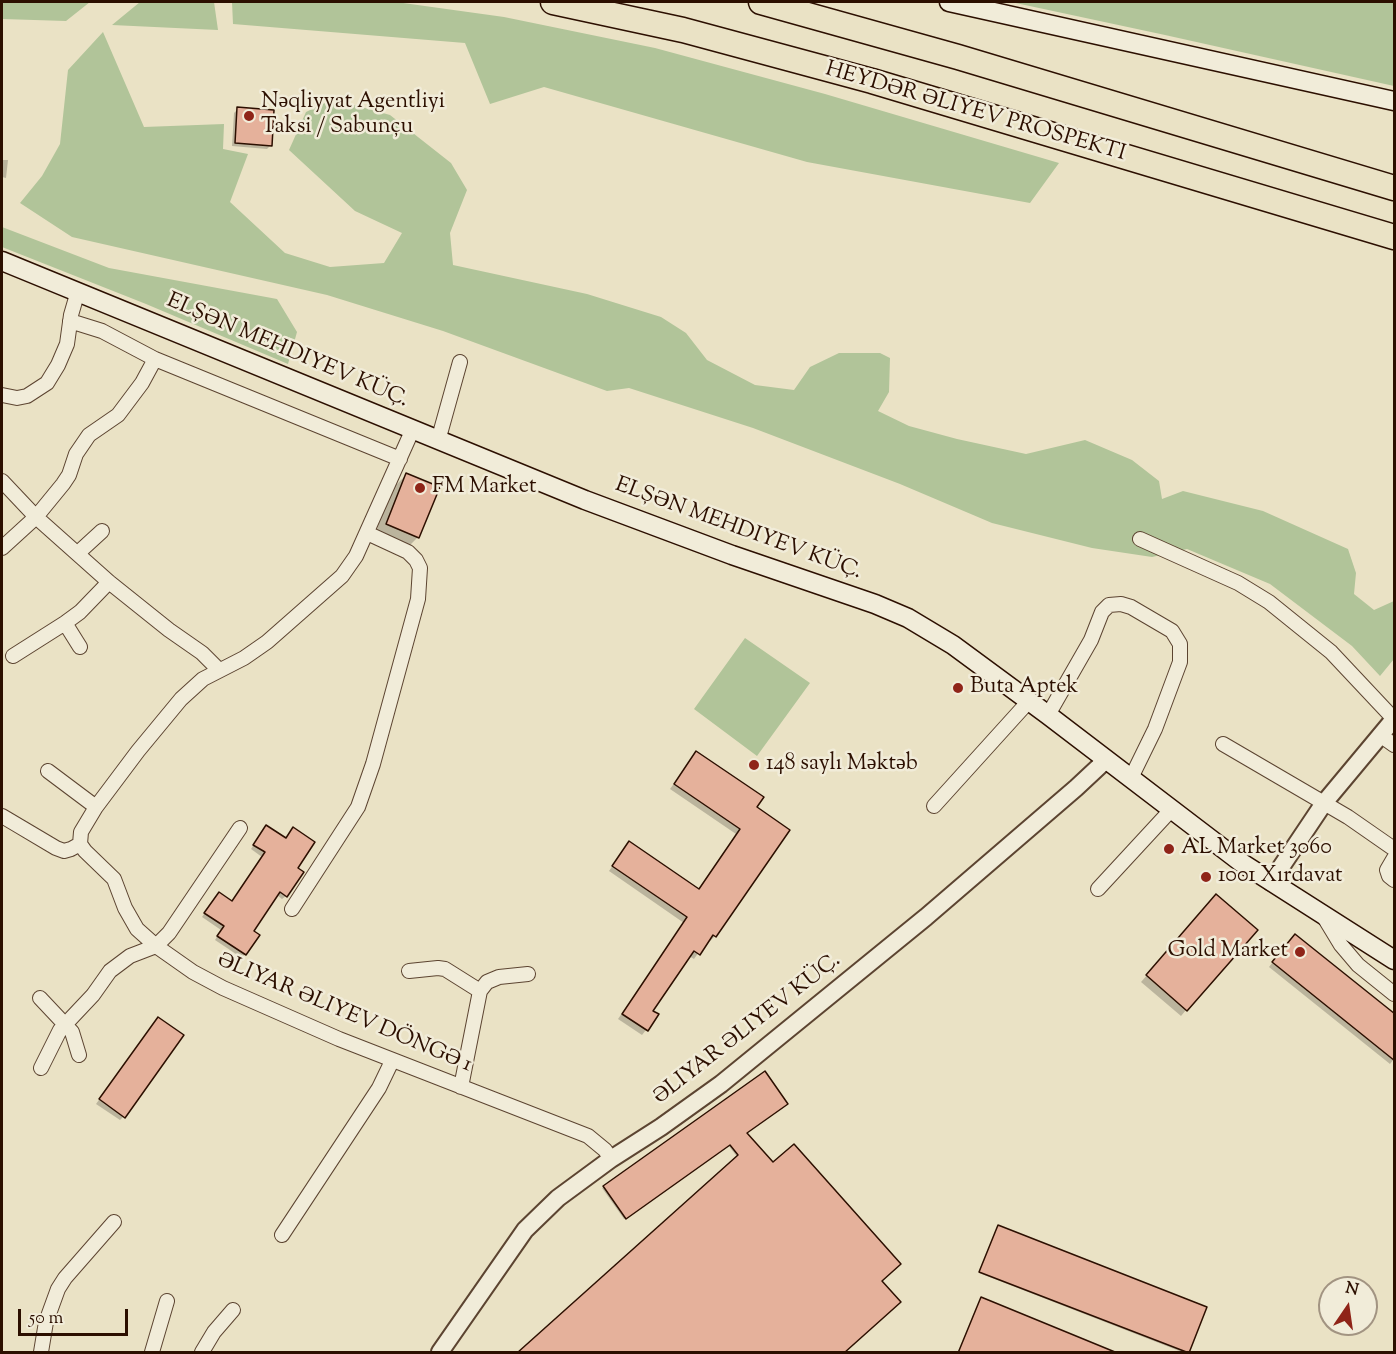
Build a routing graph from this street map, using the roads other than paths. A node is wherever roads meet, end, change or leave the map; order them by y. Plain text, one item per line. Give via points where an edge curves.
1 (553, 2) edge
2 (761, 2) edge
3 (950, 2) edge
4 (1395, 101) edge
5 (1395, 188) edge
6 (1395, 237) edge
7 (2, 261) edge
8 (78, 291) junction
9 (70, 321) junction
10 (155, 359) junction
11 (460, 362) dead end
12 (2, 395) edge
13 (412, 431) junction
14 (438, 441) junction
15 (400, 459) junction
16 (2, 481) edge
17 (36, 517) junction
18 (102, 531) dead end
19 (367, 533) junction
20 (1140, 539) dead end
21 (2, 548) edge
22 (78, 553) junction
23 (110, 582) junction
24 (65, 623) junction
25 (80, 647) dead end
26 (13, 656) dead end
27 (219, 670) junction
28 (1029, 701) junction
29 (1048, 715) junction
30 (1394, 719) edge
31 (1380, 735) junction
32 (1223, 744) dead end
33 (1395, 745) edge
34 (1106, 760) junction
35 (48, 771) dead end
36 (1131, 778) junction
37 (1324, 803) junction
38 (934, 806) dead end
39 (96, 807) junction
40 (1171, 810) junction
41 (2, 816) edge
42 (240, 828) dead end
43 (80, 844) junction
44 (1395, 849) edge
45 (1395, 858) edge
46 (1395, 880) edge
47 (1270, 882) junction
48 (1098, 889) dead end
49 (292, 909) dead end
50 (1323, 915) junction
51 (156, 946) junction
52 (1395, 960) edge
53 (409, 971) dead end
54 (528, 974) dead end
55 (480, 991) junction
56 (1395, 994) edge
57 (40, 999) dead end
58 (65, 1025) junction
59 (79, 1055) dead end
60 (392, 1061) junction
61 (41, 1068) dead end
62 (461, 1087) junction
63 (611, 1159) junction
64 (114, 1222) dead end
65 (282, 1235) dead end
66 (167, 1301) dead end
67 (233, 1310) dead end
68 (41, 1353) edge
69 (152, 1353) edge
70 (202, 1353) edge
71 (440, 1353) edge

1 - 6 highway, HEYDƏR ƏLIYEV PROSPEKTI via 683,30 872,81
2 - 5 highway
3 - 4 main road
7 - 8 main road, ELŞƏN MEHDIYEV KÜÇ.
8 - 9 street
8 - 13 main road, ELŞƏN MEHDIYEV KÜÇ.
9 - 10 street via 102,331
9 - 12 street via 63,355 47,383 27,396
10 - 15 street
10 - 17 street via 118,416 89,435 76,454 69,476
11 - 14 street
13 - 14 main road, ELŞƏN MEHDIYEV KÜÇ.
13 - 15 street
14 - 28 main road, ELŞƏN MEHDIYEV KÜÇ. via 640,521 875,604 934,633
15 - 19 street
16 - 17 street
17 - 21 street
17 - 22 street
18 - 22 street
19 - 27 street via 356,556 328,590 267,642
19 - 49 street via 408,552 416,560 420,568 418,599 358,807
20 - 30 street via 1238,583 1269,602 1331,651
22 - 23 street
23 - 24 street
23 - 27 street via 202,652
24 - 25 street
24 - 26 street
27 - 39 street via 181,699
28 - 29 main road, ELŞƏN MEHDIYEV KÜÇ.
28 - 38 street
29 - 34 main road, ELŞƏN MEHDIYEV KÜÇ.
29 - 36 street via 1109,605 1131,607 1172,631 1180,644 1180,662 1155,729
30 - 31 street
31 - 33 street
31 - 37 street
32 - 37 street
34 - 36 main road, ELŞƏN MEHDIYEV KÜÇ.
34 - 63 street, ƏLIYAR ƏLIYEV KÜÇ. via 926,916 721,1084
35 - 39 street
36 - 40 main road, ELŞƏN MEHDIYEV KÜÇ.
37 - 44 street
37 - 47 street
39 - 43 street via 81,832
40 - 47 main road, ELŞƏN MEHDIYEV KÜÇ.
40 - 48 street
41 - 43 street via 64,851
42 - 51 street via 169,933
43 - 51 street, ƏLIYAR ƏLIYEV DÖNGƏ 1 via 114,879 131,921
45 - 46 street via 1387,870
47 - 50 main road, ELŞƏN MEHDIYEV KÜÇ.
50 - 52 main road, ELŞƏN MEHDIYEV KÜÇ.
50 - 56 street via 1358,965
51 - 58 street via 119,962
51 - 60 street, ƏLIYAR ƏLIYEV DÖNGƏ 1 via 223,988
53 - 55 street via 445,969
54 - 55 street via 499,977 487,982
55 - 62 street
57 - 58 street
58 - 59 street via 72,1032
58 - 61 street
60 - 62 street, ƏLIYAR ƏLIYEV DÖNGƏ 1
60 - 65 street via 379,1088
62 - 63 street, ƏLIYAR ƏLIYEV DÖNGƏ 1 via 588,1137
63 - 71 street, ƏLIYAR ƏLIYEV KÜÇ. via 558,1198 525,1230
64 - 68 street via 58,1289 46,1322
66 - 69 street
67 - 70 street

